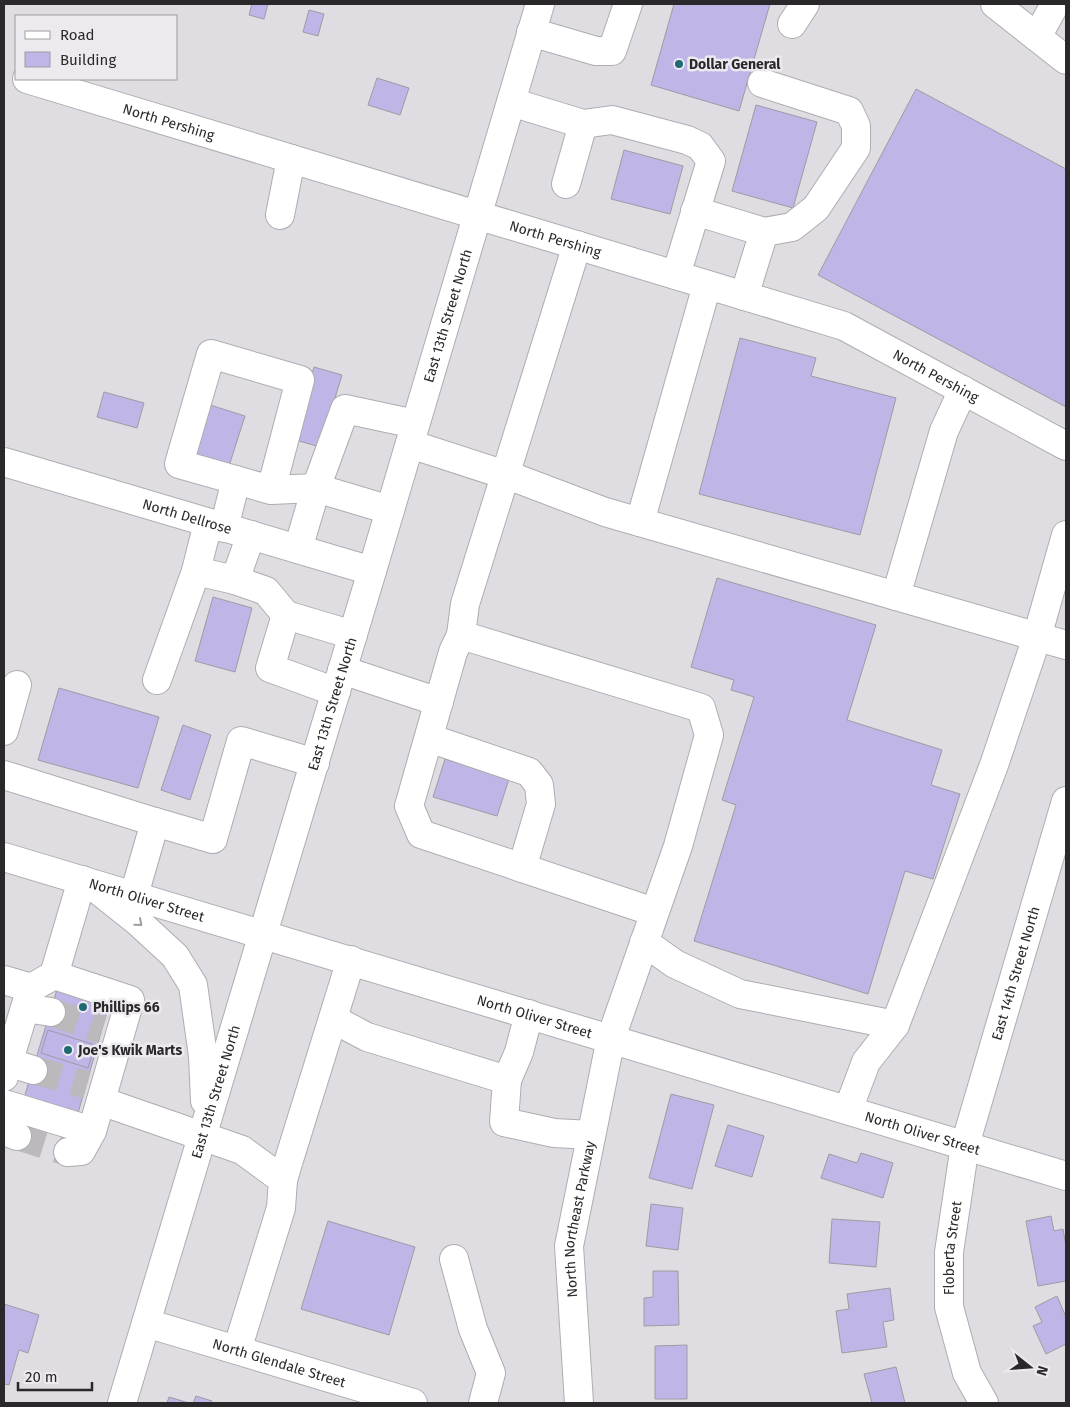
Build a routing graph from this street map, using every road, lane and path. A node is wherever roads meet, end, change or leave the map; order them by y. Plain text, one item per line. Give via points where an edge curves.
1 (540, 4) edge
2 (628, 4) edge
3 (995, 4) edge
4 (1054, 10) edge
5 (531, 32) junction
6 (1037, 37) junction
7 (1066, 60) edge
8 (30, 80) edge
9 (762, 83) dead end
10 (511, 102) junction
11 (583, 124) junction
12 (291, 159) junction
13 (566, 184) dead end
14 (695, 211) junction
15 (280, 215) dead end
16 (477, 215) junction
17 (764, 232) junction
18 (576, 245) junction
19 (676, 276) junction
20 (707, 285) junction
21 (744, 296) junction
22 (963, 390) junction
23 (412, 434) junction
24 (1066, 446) edge
25 (4, 462) edge
26 (506, 475) junction
27 (236, 480) junction
28 (316, 488) junction
29 (271, 490) junction
30 (390, 510) junction
31 (640, 522) junction
32 (216, 525) junction
33 (250, 535) junction
34 (1066, 535) edge
35 (298, 549) junction
36 (196, 571) junction
37 (372, 571) junction
38 (235, 580) junction
39 (896, 596) junction
40 (286, 615) junction
41 (353, 635) junction
42 (461, 635) junction
43 (1037, 637) junction
44 (1066, 645) edge
45 (157, 680) dead end
46 (339, 681) junction
47 (17, 686) dead end
48 (439, 702) junction
49 (4, 731) edge
50 (429, 738) junction
51 (315, 763) junction
52 (4, 775) edge
53 (1066, 801) edge
54 (155, 822) junction
55 (4, 857) edge
56 (522, 868) junction
57 (85, 880) junction
58 (134, 895) junction
59 (654, 912) junction
60 (263, 933) junction
61 (644, 942) junction
62 (351, 960) junction
63 (4, 980) edge
64 (40, 996) junction
65 (530, 1014) junction
66 (333, 1018) junction
67 (895, 1025) junction
68 (611, 1038) junction
69 (12, 1067) edge
70 (507, 1080) junction
71 (97, 1093) junction
72 (4, 1104) edge
73 (848, 1110) junction
74 (203, 1129) junction
75 (92, 1131) junction
76 (591, 1135) junction
77 (965, 1145) junction
78 (68, 1152) dead end
79 (1066, 1176) edge
80 (283, 1180) junction
81 (454, 1259) dead end
82 (146, 1323) junction
83 (237, 1350) junction
84 (122, 1403) edge
85 (413, 1403) edge
86 (483, 1403) edge
87 (579, 1403) edge
88 (984, 1403) edge

1 - 5 street, East 13th Street North
2 - 5 street via 612,50 596,51
3 - 6 street
4 - 6 street
5 - 10 street, East 13th Street North
6 - 7 street
8 - 12 street, North Pershing
9 - 17 street via 849,111 856,126 856,148 816,208 792,227
10 - 11 street
10 - 16 street, East 13th Street North
11 - 13 street
11 - 14 street via 612,120 700,146 711,161
12 - 15 street
12 - 16 street, North Pershing
14 - 17 street
14 - 19 street
16 - 18 street, North Pershing
16 - 23 street, East 13th Street North
17 - 21 street
18 - 19 street, North Pershing
18 - 26 street
19 - 20 street, North Pershing
20 - 21 street, North Pershing
20 - 31 street
21 - 22 street, North Pershing via 844,326
22 - 24 street, North Pershing
22 - 39 street via 944,431
23 - 26 street
23 - 28 street via 344,409
23 - 30 street, East 13th Street North
25 - 32 street, North Dellrose
26 - 31 street
26 - 42 street via 465,604
27 - 29 street
27 - 29 street via 179,464 211,354 300,380
27 - 32 street
28 - 29 street
28 - 30 street
28 - 35 street
30 - 37 street, East 13th Street North
31 - 39 street
32 - 33 street, North Dellrose
32 - 36 street
33 - 35 street, North Dellrose
33 - 38 street
34 - 43 street
35 - 37 street, North Dellrose
36 - 38 street
36 - 45 street
37 - 41 street, East 13th Street North
38 - 40 street via 266,591
39 - 43 street
40 - 41 street
40 - 46 street via 270,668
41 - 46 street, East 13th Street North
42 - 48 street
42 - 59 street, North Northeast Parkway via 701,708 709,735 681,838
43 - 44 street
43 - 67 street via 994,765
46 - 48 street
46 - 51 street, East 13th Street North
47 - 49 street
48 - 50 street
50 - 56 street via 409,806 421,834
50 - 56 street via 530,772 539,785 541,804
51 - 54 street via 241,741 213,839
51 - 60 street, East 13th Street North
52 - 54 street
53 - 77 street, East 14th Street North
54 - 58 street
55 - 57 street, North Oliver Street
56 - 59 street
57 - 58 street, North Oliver Street
57 - 64 street
57 -> 74 street via 175,956 193,985 203,1056
58 - 60 street, North Oliver Street
59 - 61 street, North Northeast Parkway
60 - 62 street, North Oliver Street
60 - 74 street, East 13th Street North
61 - 67 street via 675,964 740,994
61 - 68 street, North Northeast Parkway
62 - 65 street, North Oliver Street
62 - 66 street
63 - 64 street
64 - 69 street
64 - 71 street via 130,1000 111,1033
65 - 68 street, North Oliver Street
65 - 70 street
66 - 70 street via 367,1037
66 - 80 street
67 - 73 street via 866,1062
68 - 73 street, North Oliver Street
68 - 76 street, North Northeast Parkway
70 - 76 street via 504,1122 554,1133
71 - 74 street
71 - 75 street
72 - 75 street
73 - 77 street, North Oliver Street
74 - 80 street via 242,1150
74 - 82 street, East 13th Street North
75 - 78 street via 81,1150
76 - 87 street, North Northeast Parkway via 569,1246
77 - 79 street, North Oliver Street
77 - 88 street, Floberta Street via 949,1252 949,1306 967,1373
80 - 83 street via 281,1208
81 - 86 street via 473,1329 491,1373
82 - 83 street, North Glendale Street
82 - 84 street, East 13th Street North
83 - 85 street, North Glendale Street

